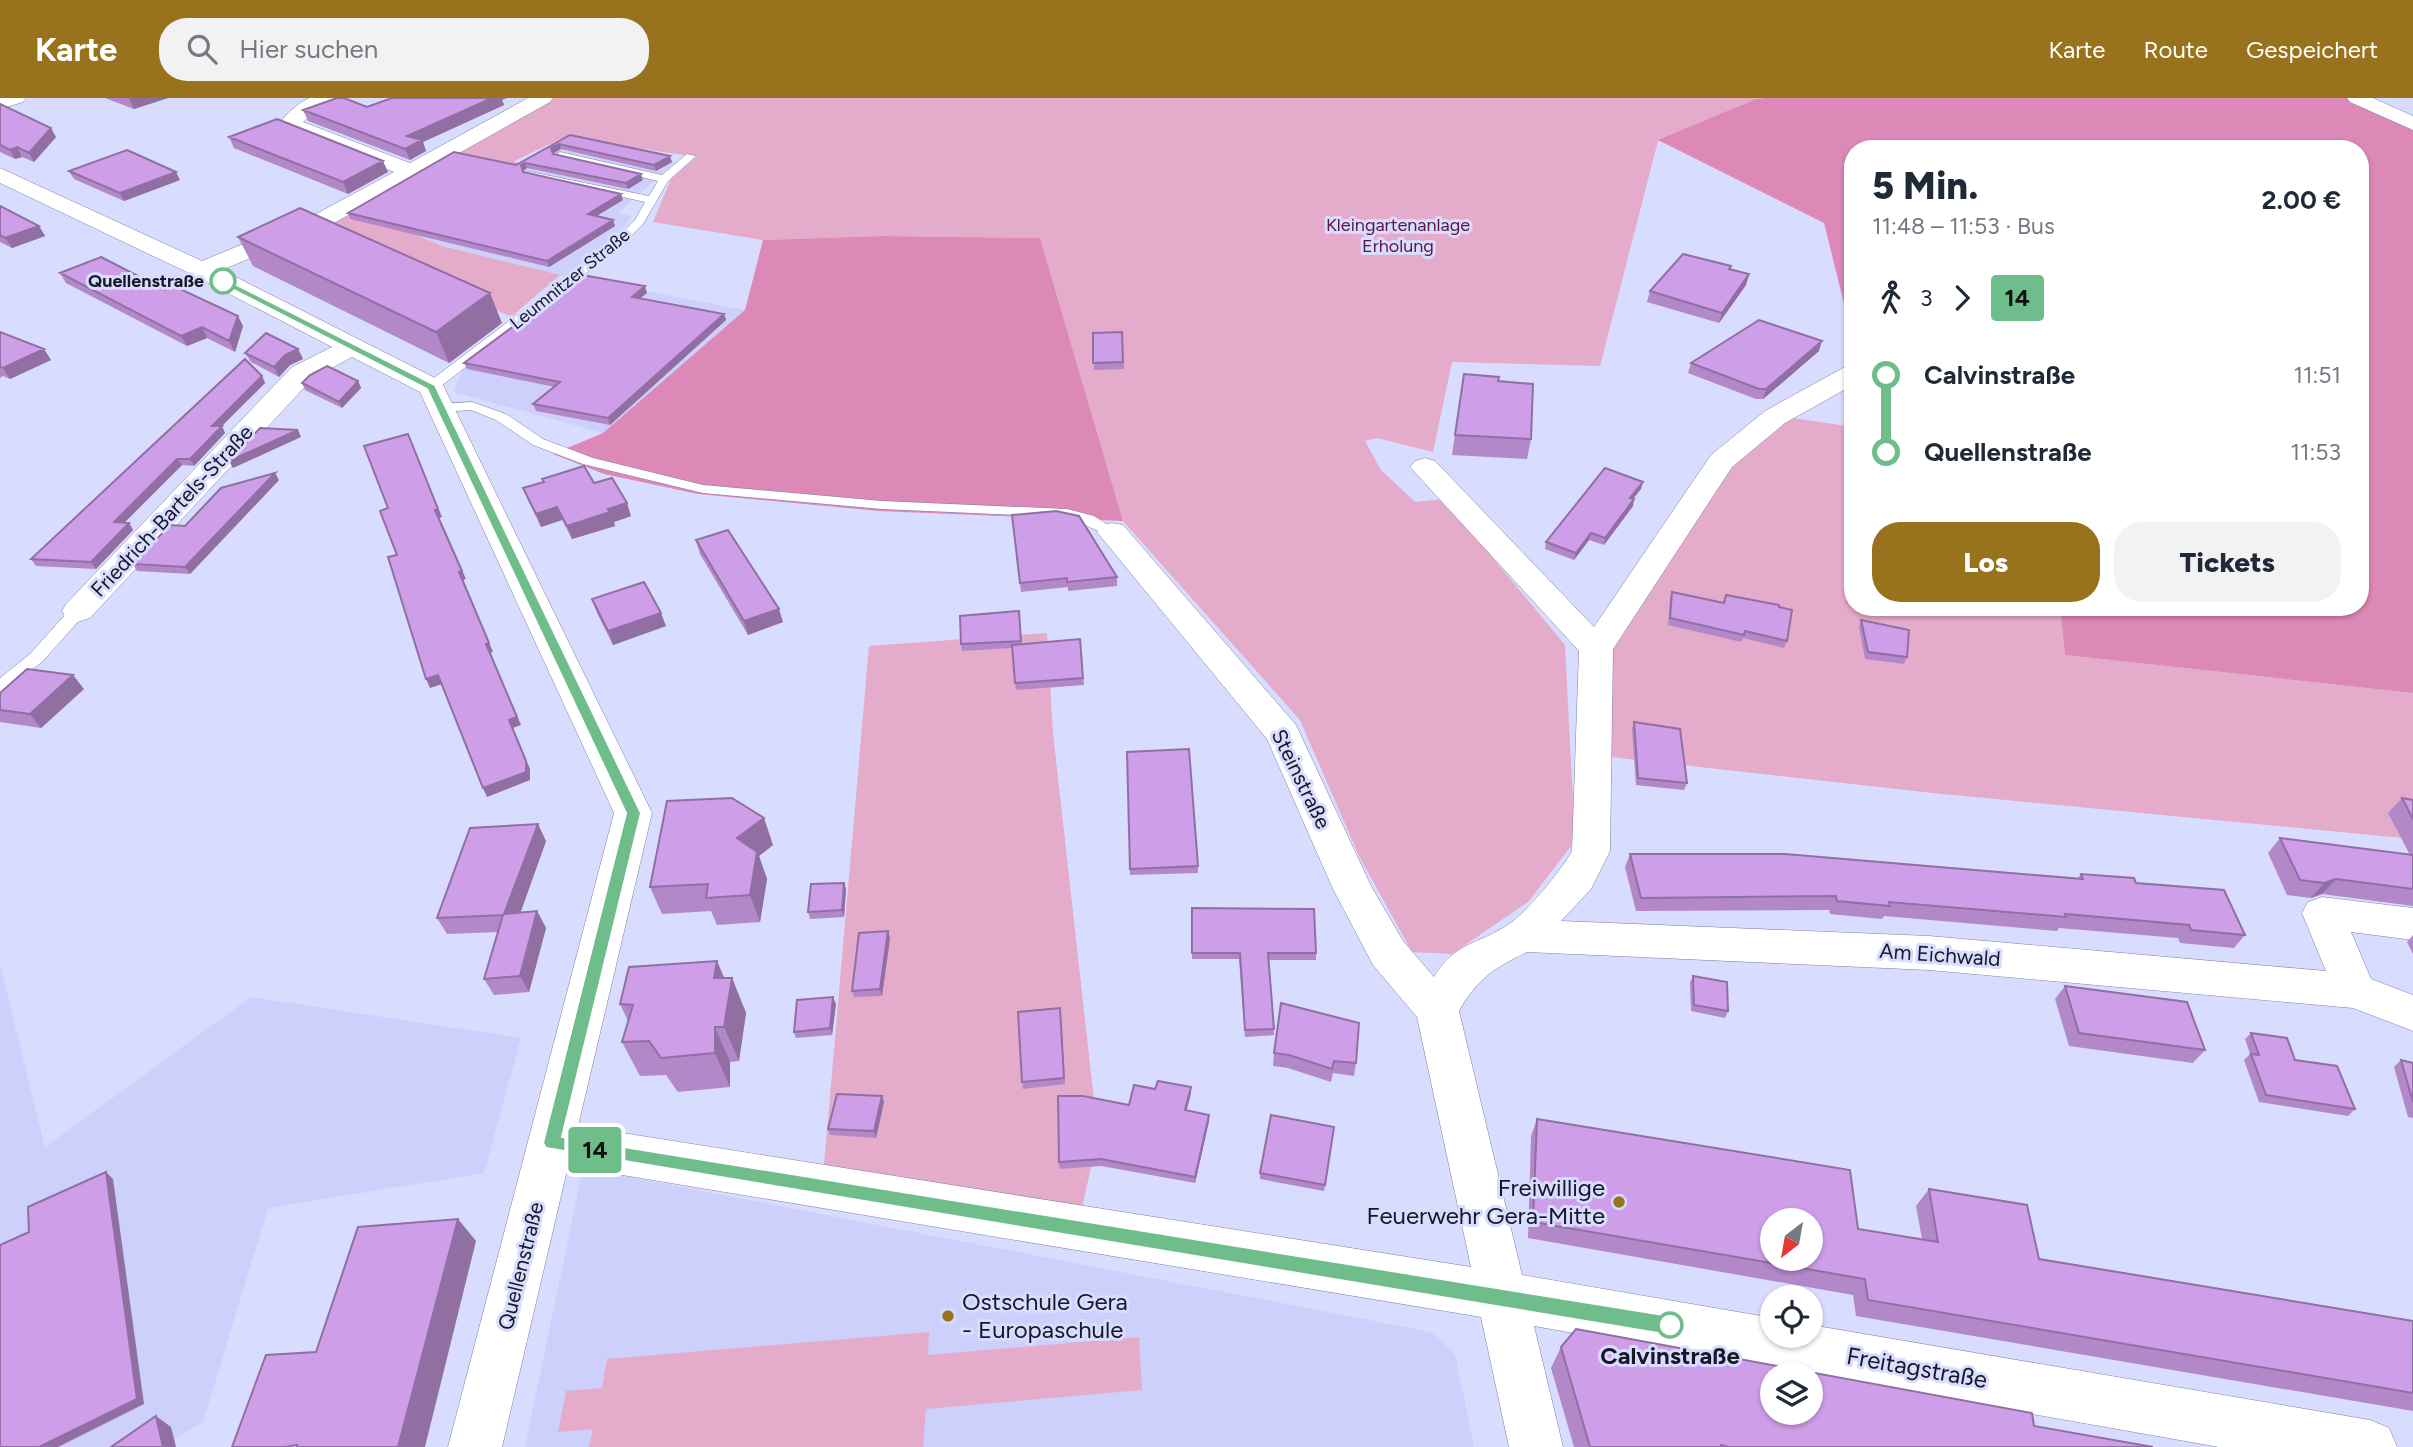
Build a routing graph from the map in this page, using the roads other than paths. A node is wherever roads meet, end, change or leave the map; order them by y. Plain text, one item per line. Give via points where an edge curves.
1 (16, 98) edge
2 (326, 98) edge
3 (543, 98) edge
4 (2357, 98) edge
5 (0, 103) edge
6 (2413, 124) edge
7 (561, 155) edge
8 (691, 156) dead end
9 (412, 171) junction
10 (530, 173) edge
11 (0, 175) edge
12 (664, 179) junction
13 (652, 200) junction
14 (202, 270) junction
15 (352, 347) junction
16 (1844, 379) edge
17 (436, 398) junction
18 (1425, 467) dead end
19 (1112, 532) joint
20 (78, 611) joint
21 (1596, 649) junction
22 (0, 686) edge
23 (2413, 924) edge
24 (1523, 936) junction
25 (2355, 991) junction
26 (1437, 1010) junction
27 (2413, 1013) edge
28 (552, 1143) junction
29 (1503, 1296) junction
30 (475, 1447) edge
31 (1536, 1447) edge
32 (2370, 1447) edge

1 - 5 street
2 - 9 street via 306,107 289,124
3 - 9 street
4 - 6 street
7 - 12 lane
8 - 12 lane, Leumnitzer Straße
9 - 14 street via 326,218
10 - 13 lane
11 - 14 street
12 - 13 lane, Leumnitzer Straße
13 - 17 lane, Leumnitzer Straße via 639,222 617,244
14 - 15 street
15 - 17 street
15 - 20 street, Friedrich-Bartels-Straße via 302,373
16 - 21 street via 1775,417 1721,461
17 - 19 lane via 502,417 538,443 588,461 703,489 881,505 1067,513
17 - 28 street, Quellenstraße via 634,813
18 - 21 street
19 - 26 street, Steinstraße via 1283,734 1382,943
20 - 22 lane, Friedrich-Bartels-Straße via 36,658
21 - 24 street via 1591,851 1577,878
23 - 25 street via 2322,913
24 - 25 street, Am Eichwald via 1929,953
24 - 26 street via 1480,956 1455,979
25 - 27 street, Am Eichwald
26 - 29 street, Steinstraße
28 - 29 street, Freitagstraße
28 - 30 street, Quellenstraße
29 - 31 street, Steinstraße
29 - 32 street, Freitagstraße

